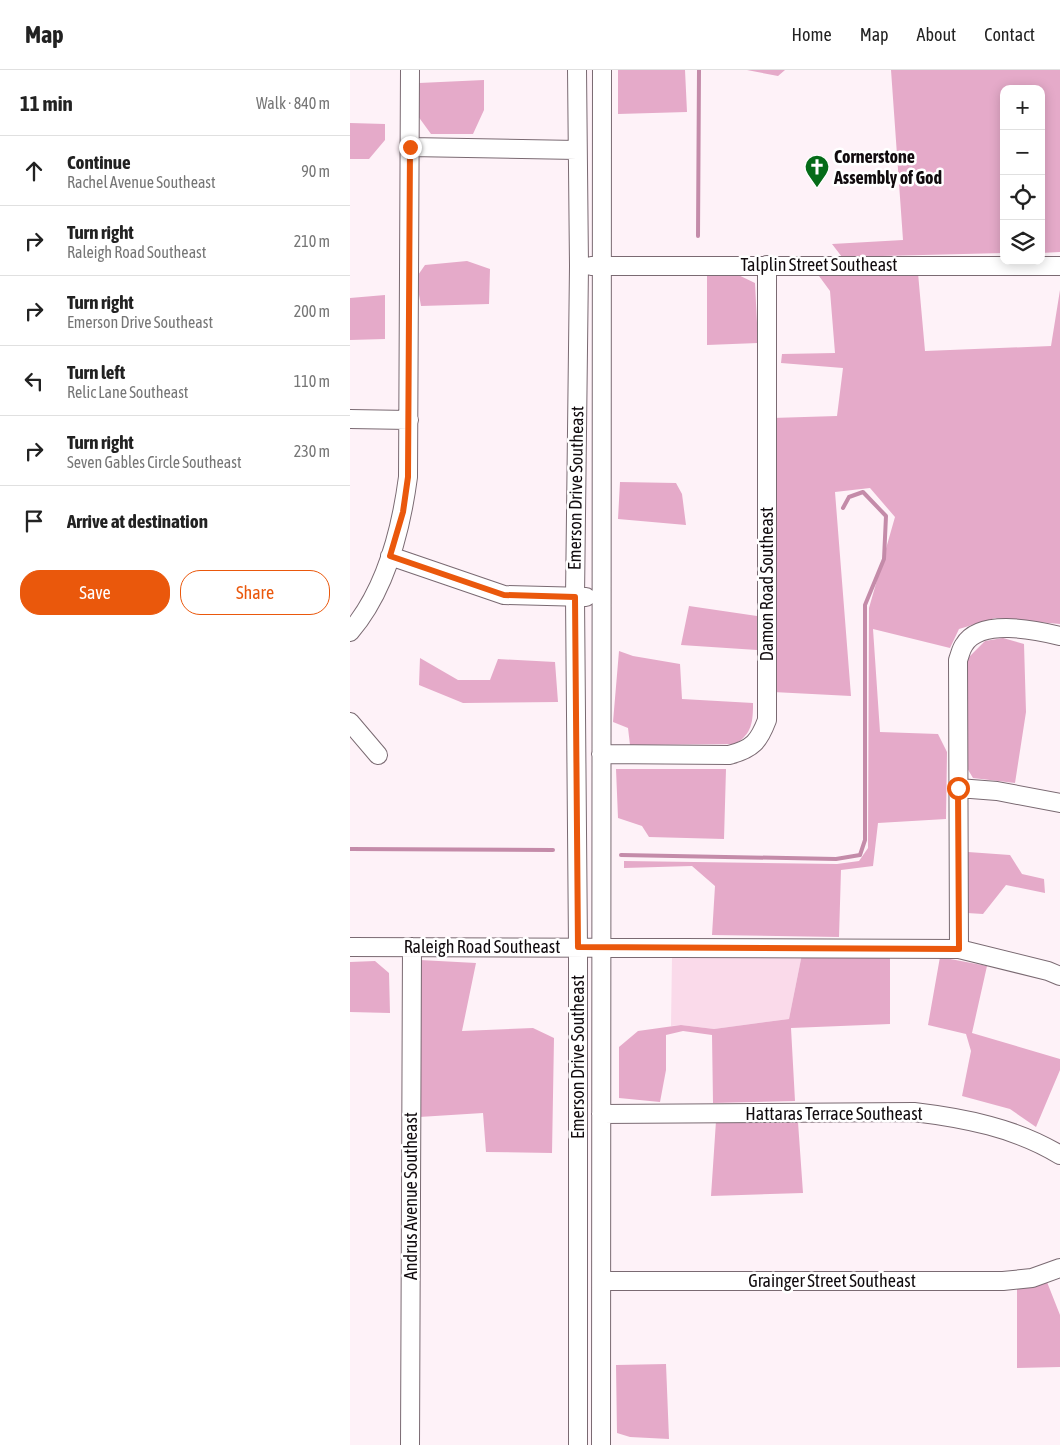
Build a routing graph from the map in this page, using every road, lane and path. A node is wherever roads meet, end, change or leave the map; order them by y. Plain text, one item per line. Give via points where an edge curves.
1 (410, 70) edge
2 (577, 70) edge
3 (602, 70) edge
4 (410, 147) junction
5 (577, 150) junction
6 (767, 265) junction
7 (579, 266) junction
8 (603, 266) junction
9 (1060, 266) edge
10 (350, 419) edge
11 (409, 420) junction
12 (390, 556) junction
13 (600, 596) junction
14 (575, 597) junction
15 (350, 632) edge
16 (1060, 636) edge
17 (350, 722) edge
18 (378, 754) dead end
19 (601, 754) junction
20 (958, 788) junction
21 (1060, 803) edge
22 (412, 946) junction
23 (350, 947) edge
24 (578, 947) junction
25 (602, 947) junction
26 (959, 949) junction
27 (1060, 976) edge
28 (601, 1114) junction
29 (1060, 1155) edge
30 (1060, 1268) edge
31 (602, 1281) junction
32 (410, 1445) edge
33 (578, 1445) edge
34 (601, 1445) edge

1 - 4 street
2 - 5 street, Emerson Drive Southeast
3 - 8 street, Emerson Drive Southeast
4 - 5 street
4 - 11 street
5 - 7 street, Emerson Drive Southeast
6 - 8 street, Talplin Street Southeast
6 - 9 street, Talplin Street Southeast
6 - 19 street, Damon Road Southeast via 767,720 760,738 745,751 730,756
7 - 8 street, Talplin Street Southeast
7 - 14 street, Emerson Drive Southeast
8 - 13 street, Emerson Drive Southeast
10 - 11 street
11 - 12 street via 405,503
12 - 14 street via 504,595
12 - 15 street via 374,595
13 - 14 street
13 - 19 street, Emerson Drive Southeast
14 - 24 street, Emerson Drive Southeast
16 - 20 street via 1036,630 998,628 972,636 964,644 958,660
17 - 18 street
19 - 25 street, Emerson Drive Southeast
20 - 21 street via 997,791
20 - 26 street
22 - 23 street, Raleigh Road Southeast
22 - 24 street, Raleigh Road Southeast
22 - 32 street, Andrus Avenue Southeast
24 - 25 street, Raleigh Road Southeast
24 - 33 street, Emerson Drive Southeast
25 - 26 street, Raleigh Road Southeast
25 - 28 street, Emerson Drive Southeast
26 - 27 street, Raleigh Road Southeast via 1048,970
28 - 29 street, Hattaras Terrace Southeast via 914,1112 998,1128 1044,1145
28 - 31 street, Emerson Drive Southeast
30 - 31 street, Grainger Street Southeast via 1032,1278 1003,1282
31 - 34 street, Emerson Drive Southeast

